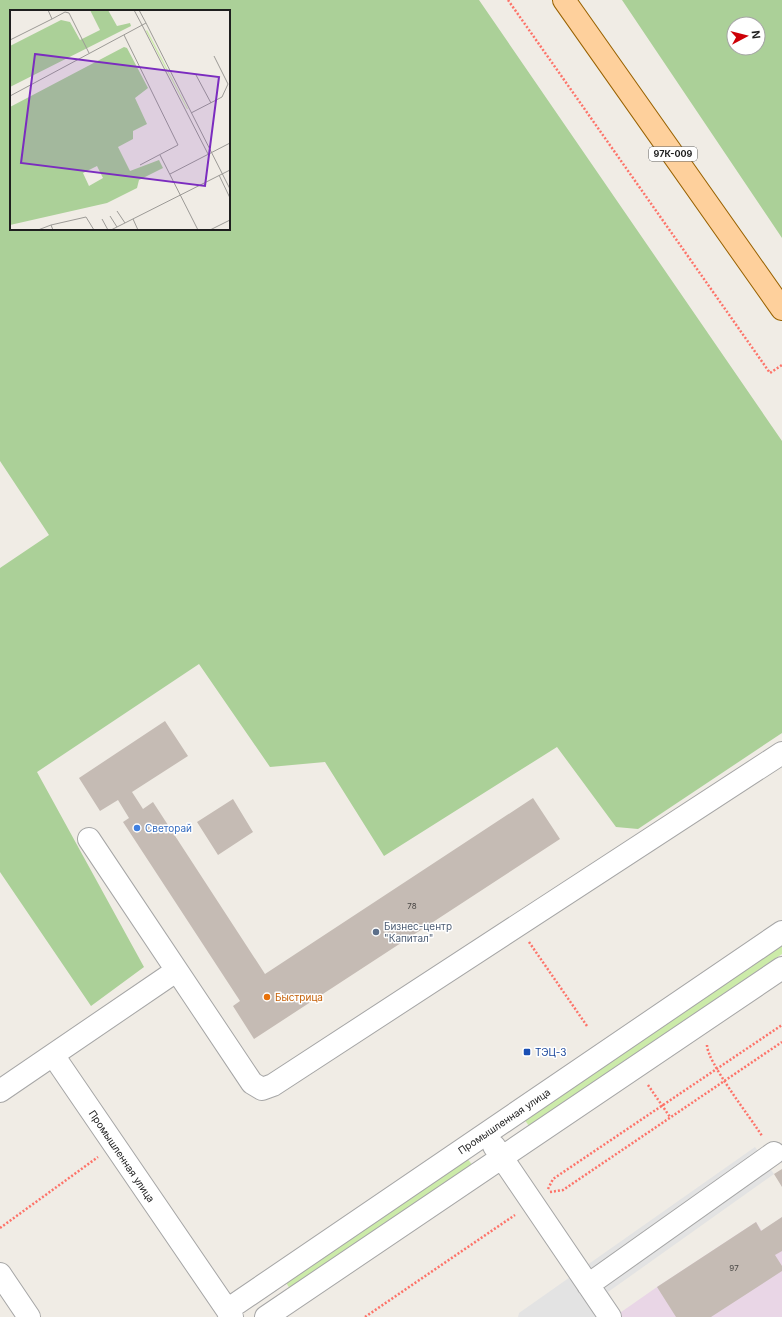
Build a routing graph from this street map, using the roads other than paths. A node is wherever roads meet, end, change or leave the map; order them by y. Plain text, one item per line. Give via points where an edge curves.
1 (564, 0) edge
2 (782, 309) edge
3 (782, 753) edge
4 (89, 839) dead end
5 (782, 932) edge
6 (782, 968) edge
7 (176, 971) junction
8 (53, 1055) junction
9 (0, 1091) edge
10 (486, 1133) junction
11 (774, 1153) road end
12 (502, 1157) junction
13 (0, 1274) edge
14 (588, 1285) junction
15 (229, 1313) edge
16 (29, 1317) edge
17 (266, 1317) edge
18 (610, 1317) edge

1 - 2 main road, 97К-009
3 - 7 street via 273,1085 262,1089 252,1083
4 - 7 street
5 - 10 street, Промышленная улица
6 - 12 street
7 - 8 street
8 - 9 street
8 - 15 street, Промышленная улица
10 - 12 street
10 - 15 street, Промышленная улица
11 - 14 street
12 - 14 street
12 - 17 street
13 - 16 street
14 - 18 street

